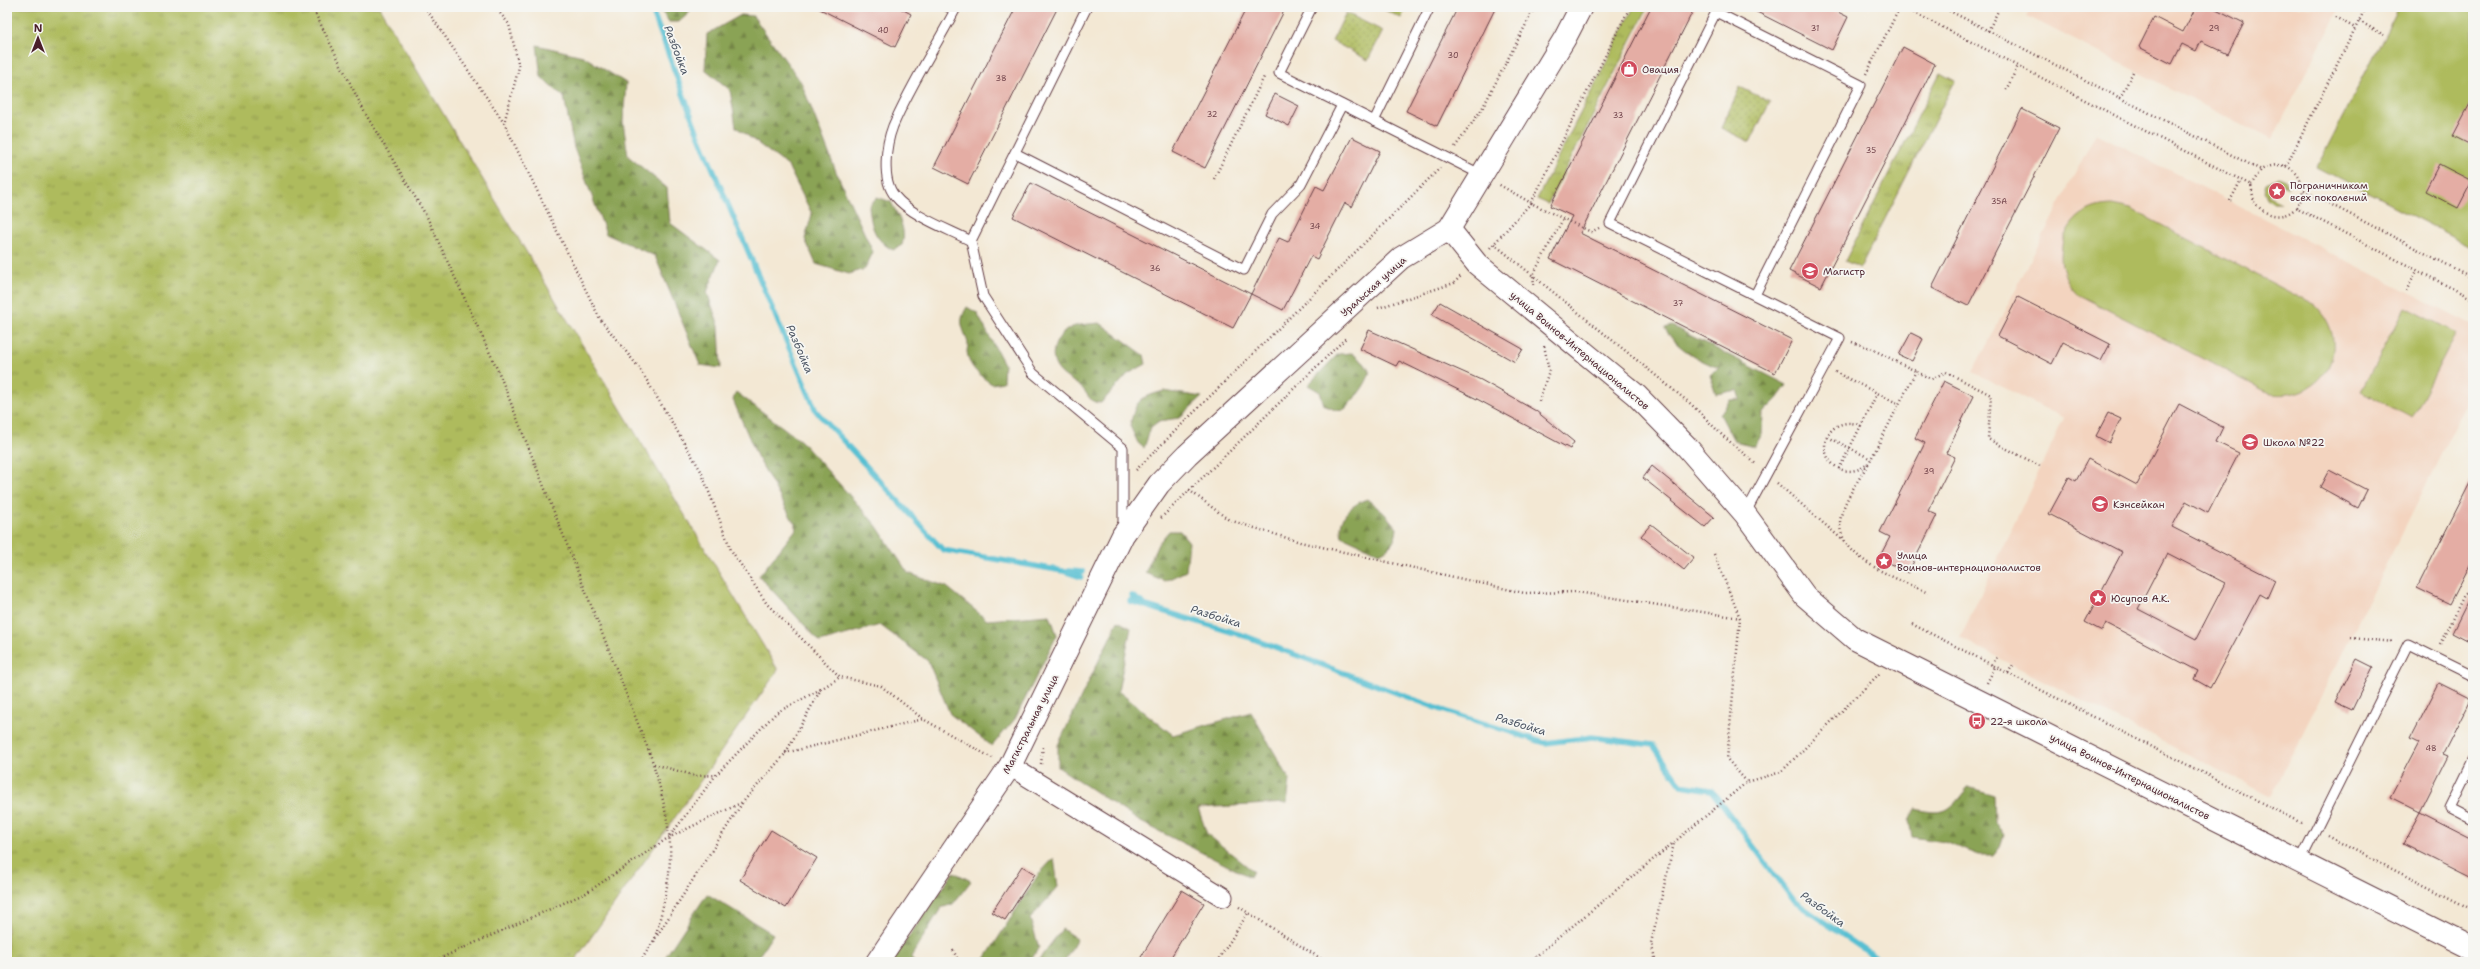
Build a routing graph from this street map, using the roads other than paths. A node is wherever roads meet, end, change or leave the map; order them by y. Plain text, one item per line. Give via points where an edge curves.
1 (948, 7) edge
2 (1087, 7) edge
3 (1312, 7) edge
4 (1430, 7) edge
5 (1581, 7) edge
6 (1342, 105) junction
7 (1374, 121) junction
8 (1015, 153) junction
9 (1482, 175) junction
10 (1449, 229) junction
11 (971, 241) junction
12 (1755, 295) junction
13 (1745, 514) junction
14 (1123, 535) junction
15 (2473, 676) edge
16 (2473, 761) edge
17 (1010, 766) junction
18 (2473, 820) edge
19 (2300, 861) junction
20 (1223, 896) road end
21 (2473, 949) edge
22 (877, 962) edge

1 - 11 lane via 955,10 893,127 887,152 887,177 894,195 906,207
2 - 8 lane
3 - 6 lane via 1279,73
4 - 7 lane
5 - 9 street, Уральская улица
6 - 7 lane
6 - 8 lane via 1301,184 1272,214 1244,270
7 - 9 lane
8 - 11 lane
9 - 10 street, Уральская улица
10 - 13 street, улица Воинов-Интернационалистов via 1477,264 1636,395 1686,446
10 - 14 street, Уральская улица via 1401,258 1187,455 1159,484
11 - 14 lane via 983,296 1033,373 1123,448
12 - 12 lane via 1610,223 1716,12 1861,85
12 - 13 lane via 1840,338
13 - 19 street, улица Воинов-Интернационалистов via 1805,596 1855,639
14 - 17 street, Магистральная улица
15 - 19 lane via 2408,644
16 - 18 lane via 2450,808
17 - 20 street
17 - 22 street, Магистральная улица
19 - 21 street, улица Воинов-Интернационалистов

